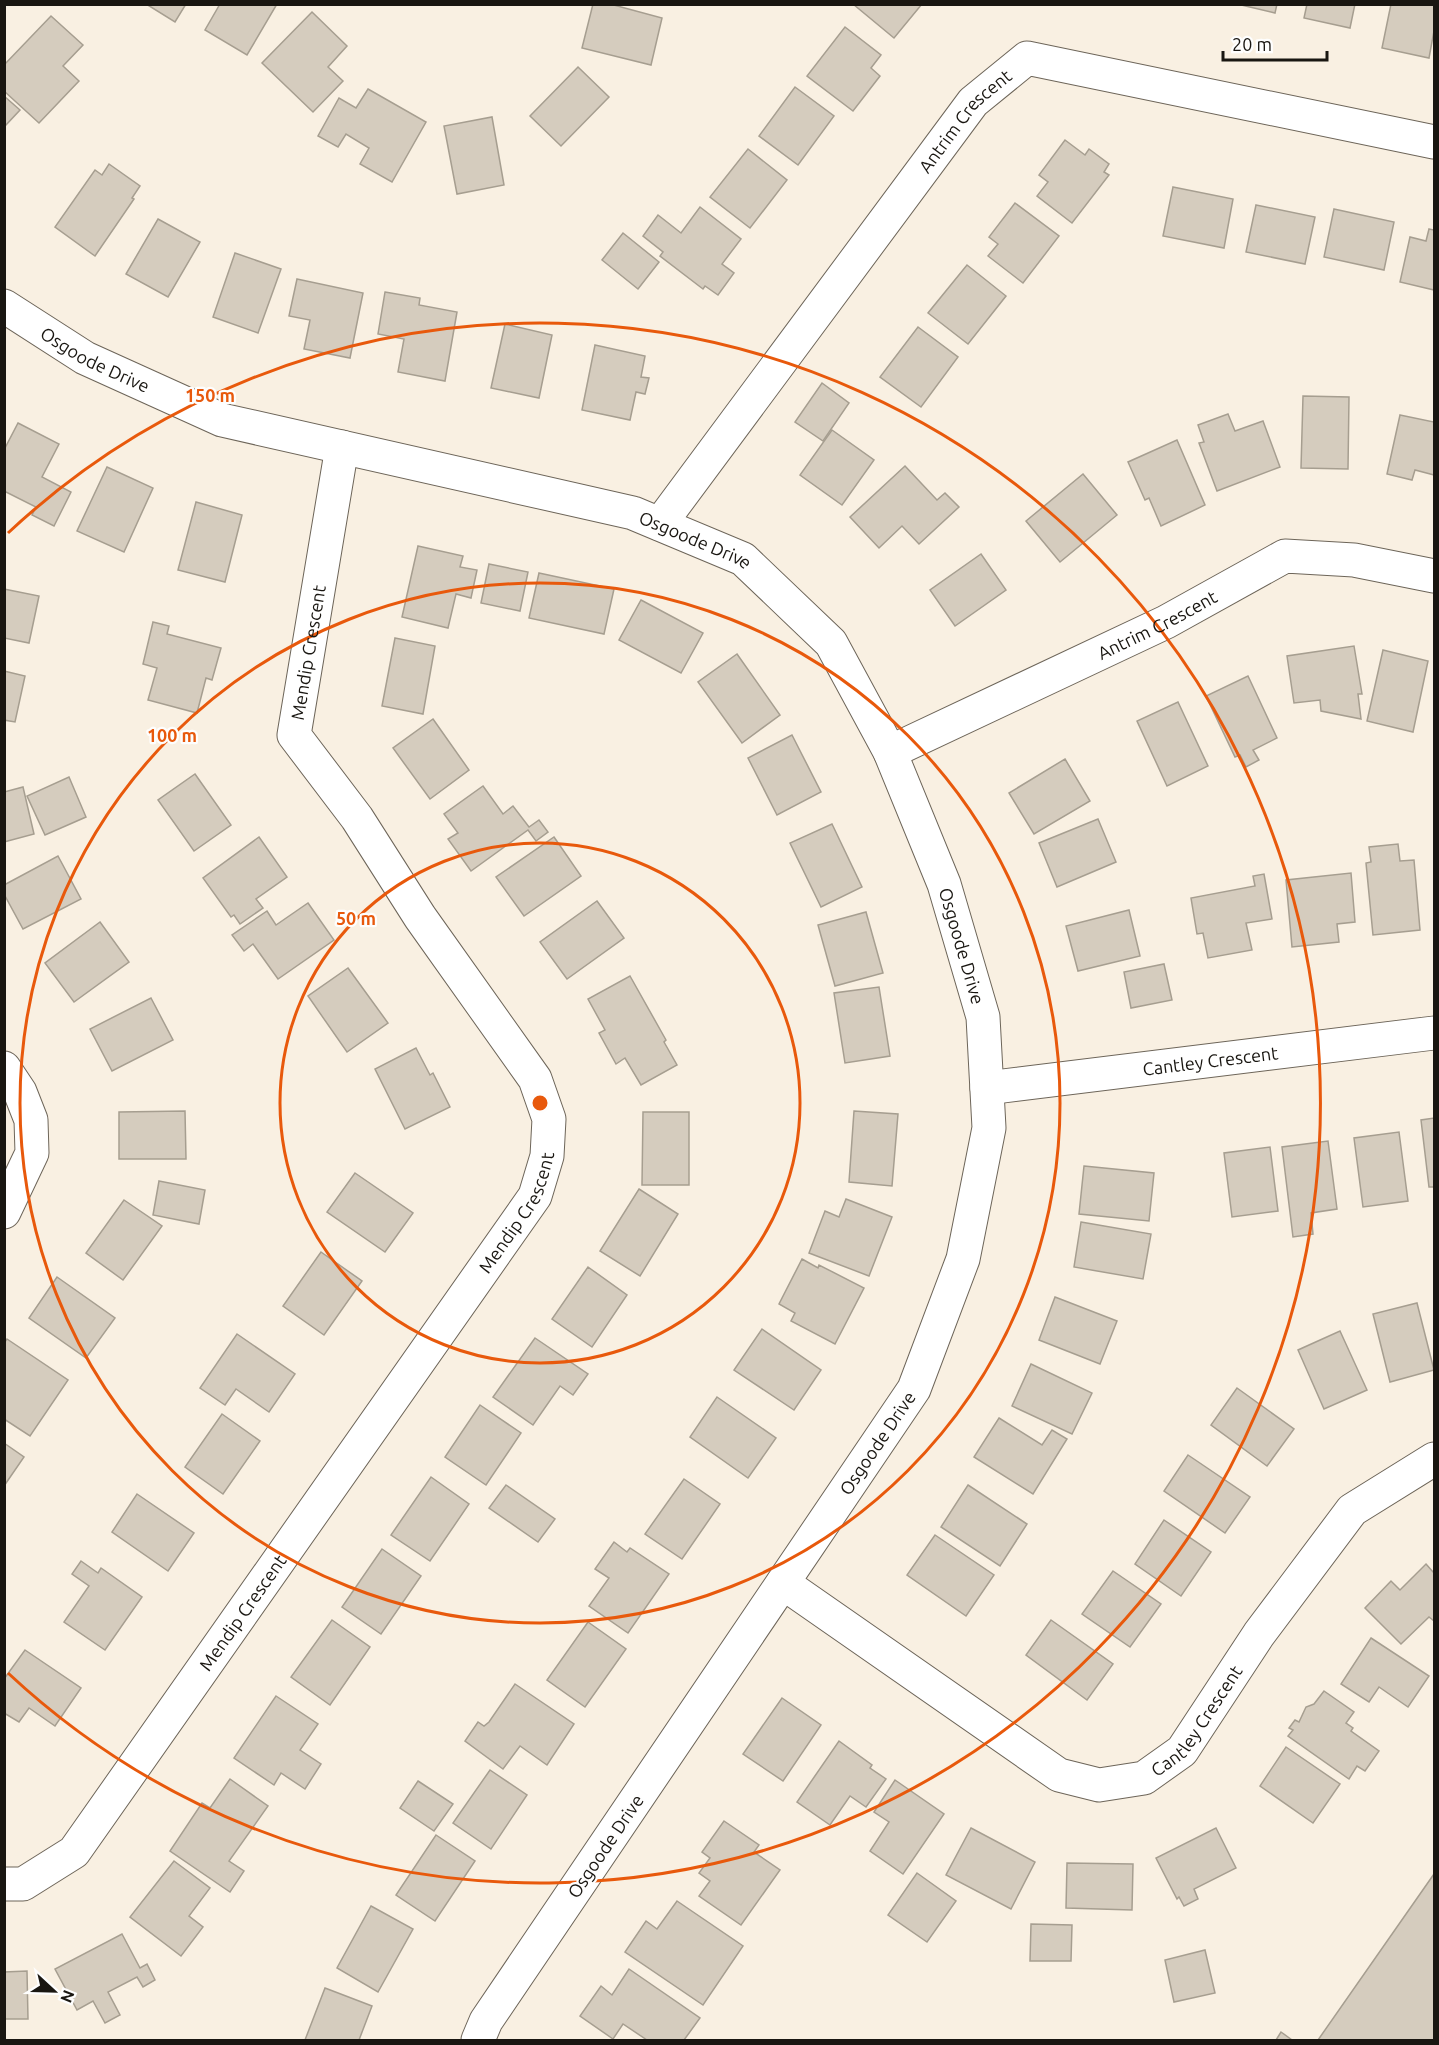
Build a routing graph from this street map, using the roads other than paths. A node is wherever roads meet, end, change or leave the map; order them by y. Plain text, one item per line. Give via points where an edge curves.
1 (1434, 142) edge
2 (5, 308) edge
3 (342, 447) junction
4 (660, 524) junction
5 (1434, 576) edge
6 (890, 752) junction
7 (1434, 1033) edge
8 (4, 1068) edge
9 (987, 1088) junction
10 (4, 1212) edge
11 (1434, 1459) edge
12 (783, 1583) junction
13 (4, 1884) edge
14 (478, 2040) edge

1 - 4 street, Antrim Crescent via 1027,58 973,102
2 - 3 street, Osgoode Drive via 85,358 222,420
3 - 4 street, Osgoode Drive via 633,513
3 - 13 street, Mendip Crescent via 294,735 357,818 420,917 535,1079 549,1119 548,1156 535,1196 74,1852 23,1884
4 - 6 street, Osgoode Drive via 743,559 831,643
5 - 6 street, Antrim Crescent via 1354,560 1285,556 1166,622
6 - 9 street, Osgoode Drive via 944,884 980,1006
7 - 9 street, Cantley Crescent
8 - 10 street via 20,1092 31,1120 32,1153
9 - 12 street, Osgoode Drive via 989,1128 963,1258 914,1389
11 - 12 street, Cantley Crescent via 1352,1510 1259,1634 1182,1751 1144,1778 1100,1785 1059,1775
12 - 14 street, Osgoode Drive via 486,2021

